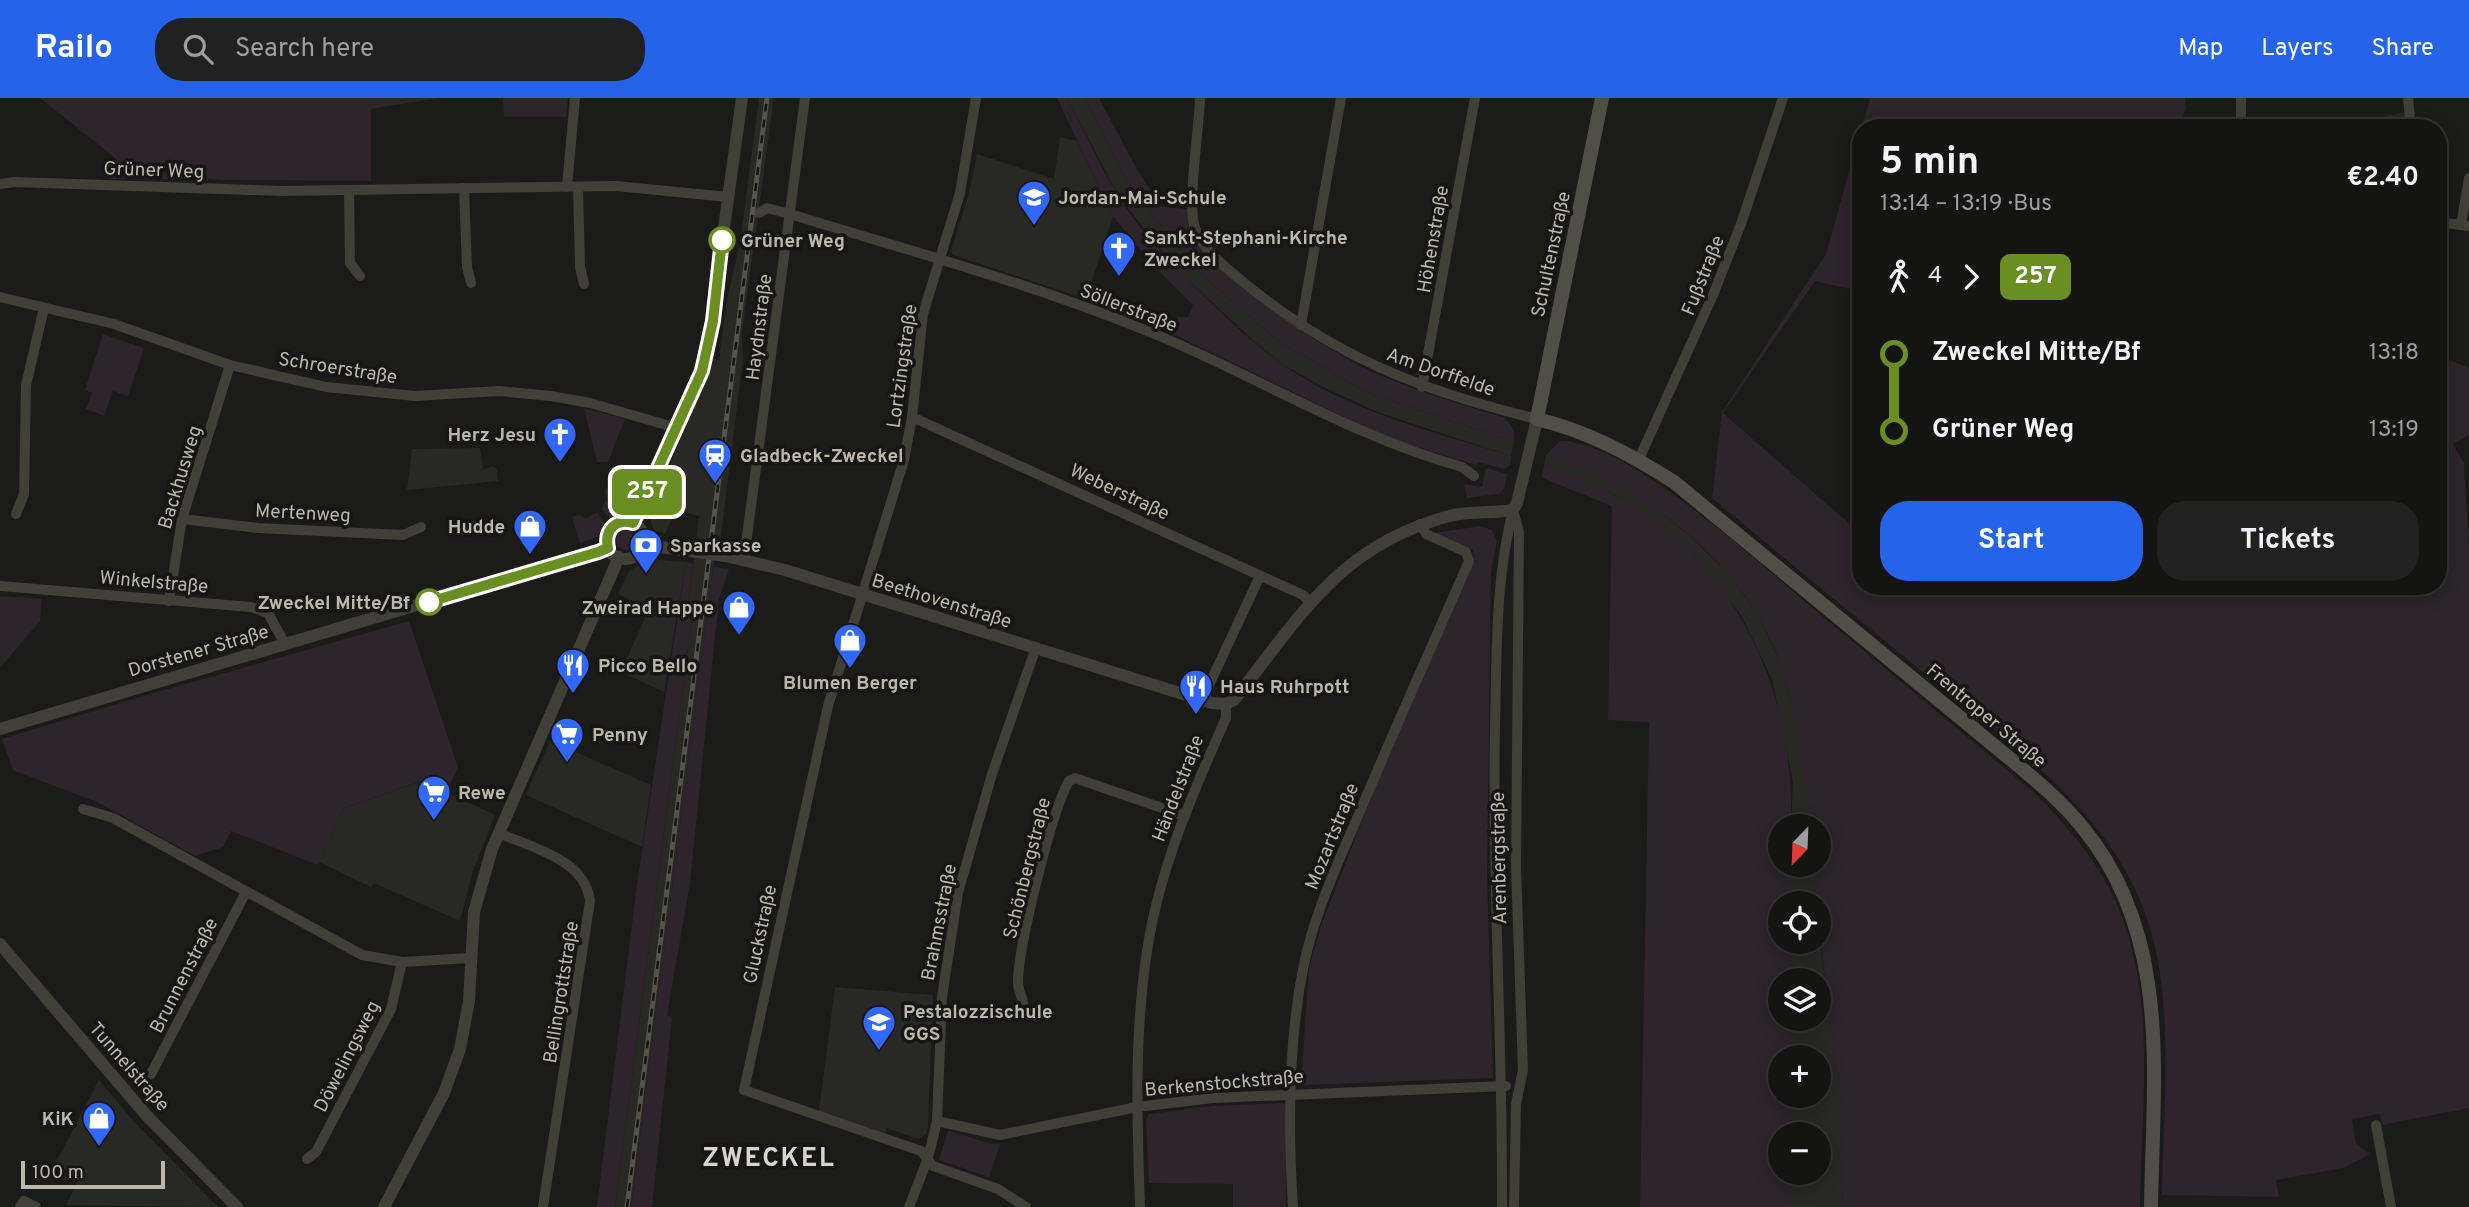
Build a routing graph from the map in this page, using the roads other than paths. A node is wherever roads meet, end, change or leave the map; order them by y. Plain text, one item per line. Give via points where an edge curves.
1 (575, 98) edge
2 (742, 98) edge
3 (805, 98) edge
4 (976, 98) edge
5 (1200, 98) edge
6 (1341, 98) edge
7 (1475, 98) edge
8 (1602, 98) edge
9 (1783, 98) edge
10 (2241, 98) edge
11 (2408, 98) edge
12 (2241, 119) edge
13 (2409, 119) edge
14 (2469, 178) edge
15 (0, 184) edge
16 (573, 187) junction
17 (464, 188) junction
18 (349, 190) junction
19 (728, 197) junction
20 (759, 213) dead end
21 (790, 214) junction
22 (2447, 223) edge
23 (2465, 226) edge
24 (939, 261) junction
25 (360, 276) dead end
26 (471, 283) dead end
27 (584, 284) dead end
28 (0, 297) edge
29 (44, 308) junction
30 (1301, 325) junction
31 (230, 365) junction
32 (1422, 387) junction
33 (912, 416) junction
34 (1536, 419) junction
35 (677, 428) junction
36 (1642, 453) junction
37 (1474, 476) dead end
38 (1513, 510) junction
39 (16, 514) dead end
40 (183, 519) junction
41 (633, 523) junction
42 (1420, 524) junction
43 (421, 527) dead end
44 (643, 545) junction
45 (608, 548) junction
46 (618, 557) junction
47 (744, 559) junction
48 (1260, 576) junction
49 (0, 586) edge
50 (863, 596) junction
51 (169, 600) junction
52 (1311, 601) junction
53 (285, 644) junction
54 (1035, 650) junction
55 (1202, 700) junction
56 (1226, 704) junction
57 (0, 729) edge
58 (83, 809) dead end
59 (1185, 816) junction
60 (499, 833) junction
61 (246, 892) junction
62 (0, 944) edge
63 (471, 958) junction
64 (402, 962) junction
65 (1023, 1003) dead end
66 (151, 1074) dead end
67 (1502, 1086) junction
68 (1520, 1086) junction
69 (1292, 1094) junction
70 (1137, 1107) junction
71 (937, 1121) junction
72 (2376, 1125) dead end
73 (928, 1158) junction
74 (307, 1159) dead end
75 (20, 1207) edge
76 (36, 1207) edge
77 (237, 1207) edge
78 (384, 1207) edge
79 (544, 1207) edge
80 (909, 1207) edge
81 (1026, 1207) edge
82 (1140, 1207) edge
83 (1293, 1207) edge
84 (1502, 1207) edge
85 (1514, 1207) edge
86 (2151, 1207) edge
87 (2391, 1207) edge

1 - 16 street
2 - 19 street
3 - 21 street, Haydnstraße
4 - 24 street, Lortzingstraße via 960,193
5 - 30 street, Am Dorffelde via 1197,232 1233,273
6 - 30 street
7 - 32 street, Höhenstraße
8 - 34 main road, Schultenstraße
9 - 36 street, Fußstraße via 1713,295
10 - 12 street
11 - 13 street
14 - 23 street
15 - 18 street, Grüner Weg
16 - 17 street, Grüner Weg
16 - 19 street, Grüner Weg via 616,186
16 - 27 street
17 - 18 street, Grüner Weg
17 - 26 street
18 - 25 street via 350,263
19 - 35 street via 707,350
20 - 21 street, Söllerstraße via 767,208
21 - 24 street, Söllerstraße
21 - 47 street, Haydnstraße
22 - 23 street
24 - 33 street, Lortzingstraße via 923,314
24 - 37 street, Söllerstraße via 1122,321 1370,436 1462,467
28 - 29 street, Schroerstraße
29 - 31 street, Schroerstraße via 114,324
29 - 39 street via 24,395 24,494
30 - 32 street, Am Dorffelde via 1342,351
31 - 35 street, Schroerstraße via 371,393 425,396 499,391 551,396
31 - 40 street, Backhusweg
32 - 34 street, Am Dorffelde
33 - 48 street, Weberstraße
33 - 50 street, Lortzingstraße
34 - 36 main road, Frentroper Straße
34 - 38 street, Arenbergstraße
35 - 41 street
36 - 86 main road, Frentroper Straße via 2007,756 2063,806 2096,845 2126,897 2148,969 2153,1016
38 - 42 street, Händelstraße via 1452,515
38 - 67 street, Arenbergstraße via 1498,582 1493,793
38 - 68 street, Arenbergstraße via 1520,532 1516,869
40 - 43 street, Mertenweg via 258,528 403,535
40 - 51 street, Backhusweg
41 - 44 street via 643,533
41 - 45 street via 622,521 611,527
42 - 52 street, Händelstraße via 1361,554
42 - 69 street, Mozartstraße via 1426,534 1466,552 1469,561 1315,923 1297,1006
44 - 46 street via 633,557
44 - 47 street, Beethovenstraße, bridge
45 - 46 street
45 - 53 street, Dorstener Straße
46 - 60 street
47 - 50 street, Beethovenstraße
48 - 52 street, Weberstraße
48 - 55 street
49 - 51 street, Winkelstraße
50 - 54 street, Beethovenstraße
50 - 73 street, Gluckstraße via 828,706 744,1090 921,1151
51 - 53 street, Winkelstraße via 251,607 268,613
52 - 56 street, Händelstraße via 1234,700
53 - 57 street, Dorstener Straße
54 - 55 street, Beethovenstraße
54 - 71 street, Brahmsstraße via 992,774 958,893 942,997
55 - 56 street, Beethovenstraße
56 - 59 street, Händelstraße via 1226,718
58 - 61 street via 113,818
59 - 65 street, Schönbergstraße via 1075,778 1069,781 1028,926 1018,984
59 - 70 street, Händelstraße via 1147,949
60 - 63 street via 482,876
60 - 79 street, Bellingrottstraße via 568,864 589,894 588,928
61 - 64 street via 362,955
61 - 66 street, Brunnenstraße
62 - 77 street, Tunnelstraße via 147,1116
63 - 64 street
63 - 78 street via 467,1017 455,1065
64 - 74 street, Döwelingsweg via 391,1009 316,1152
67 - 68 street, Berkenstockstraße
67 - 69 street, Berkenstockstraße
67 - 84 street, Arenbergstraße
68 - 85 street, Arenbergstraße
69 - 70 street, Berkenstockstraße
69 - 83 street, Mozartstraße
70 - 71 street, Berkenstockstraße via 1000,1135
70 - 82 street, Händelstraße
71 - 73 street, Brahmsstraße
72 - 87 street
73 - 80 street, Brahmsstraße
73 - 81 street via 933,1166 998,1189
75 - 76 street via 24,1201

